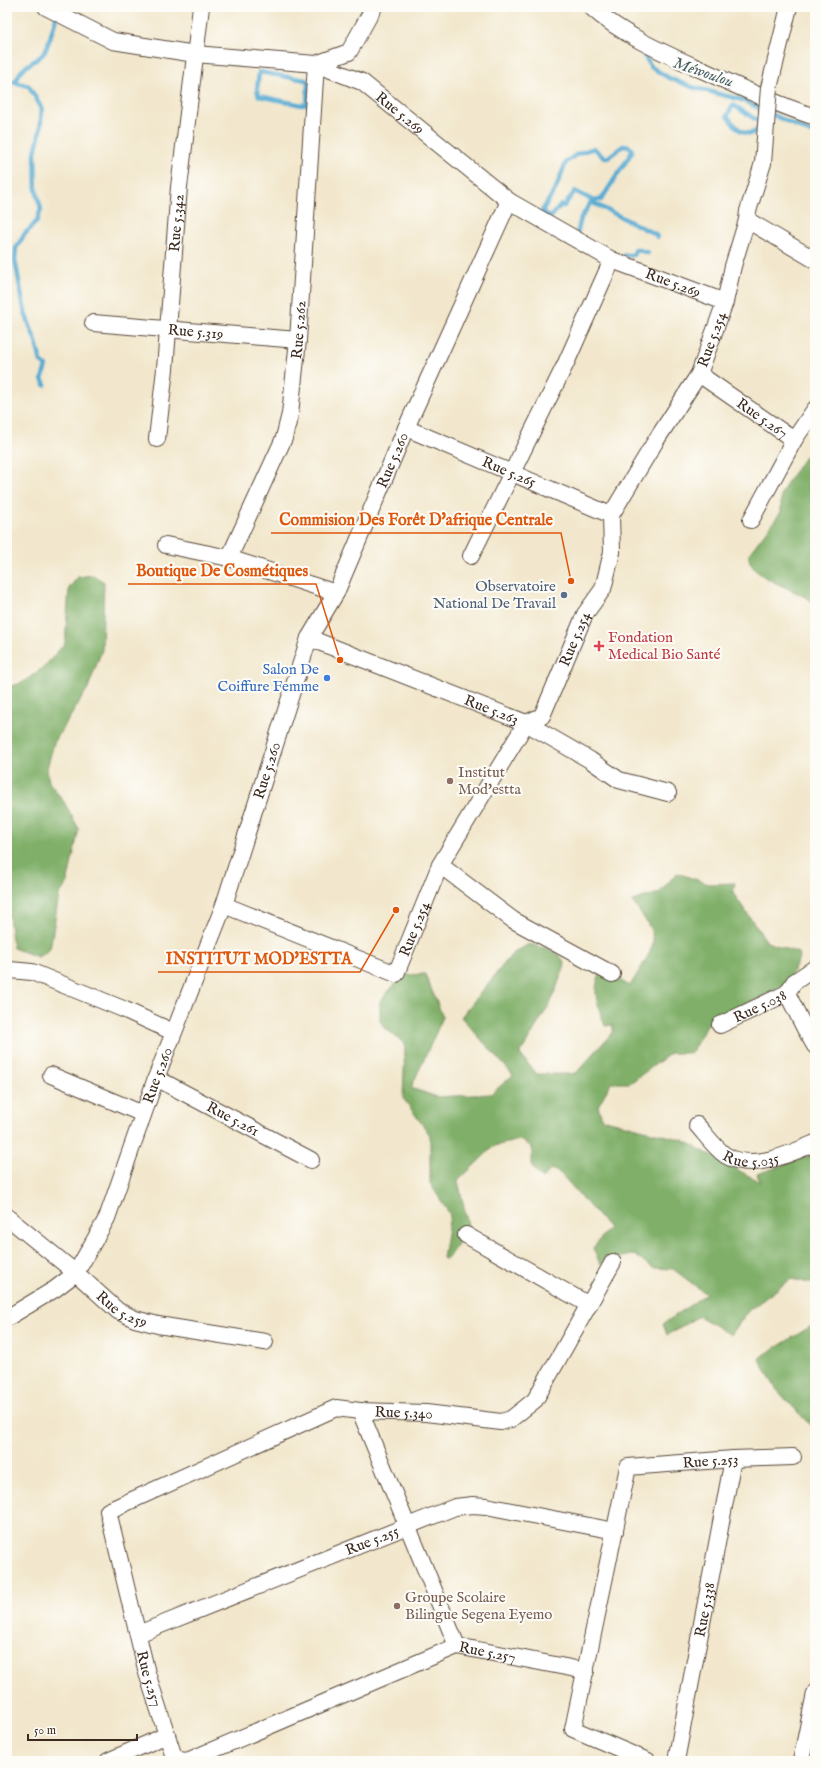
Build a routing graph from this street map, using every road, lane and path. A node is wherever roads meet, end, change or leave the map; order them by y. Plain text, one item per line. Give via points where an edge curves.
1 (46, 7) edge
2 (201, 7) edge
3 (374, 7) edge
4 (591, 7) edge
5 (789, 7) edge
6 (195, 54) junction
7 (316, 64) junction
8 (815, 117) edge
9 (509, 201) junction
10 (747, 220) junction
11 (612, 260) junction
12 (815, 260) edge
13 (725, 302) junction
14 (93, 323) dead end
15 (168, 329) junction
16 (298, 340) junction
17 (699, 374) junction
18 (815, 409) edge
19 (406, 428) junction
20 (157, 439) dead end
21 (794, 440) junction
22 (511, 473) junction
23 (611, 515) junction
24 (751, 520) dead end
25 (166, 545) dead end
26 (471, 556) dead end
27 (229, 558) junction
28 (336, 593) junction
29 (309, 638) junction
30 (526, 723) junction
31 (668, 794) dead end
32 (440, 865) junction
33 (224, 905) junction
34 (815, 968) edge
35 (10, 970) dead end
36 (612, 974) dead end
37 (787, 992) junction
38 (720, 1024) dead end
39 (173, 1032) junction
40 (815, 1046) edge
41 (51, 1075) dead end
42 (156, 1078) junction
43 (143, 1114) junction
44 (697, 1125) dead end
45 (815, 1143) edge
46 (311, 1160) dead end
47 (7, 1217) edge
48 (466, 1235) dead end
49 (613, 1262) dead end
50 (76, 1273) junction
51 (589, 1305) junction
52 (7, 1318) edge
53 (265, 1342) dead end
54 (360, 1410) junction
55 (793, 1457) dead end
56 (733, 1459) junction
57 (407, 1526) junction
58 (615, 1531) junction
59 (138, 1634) junction
60 (457, 1646) junction
61 (586, 1671) junction
62 (815, 1693) edge
63 (167, 1736) junction
64 (108, 1761) edge
65 (648, 1761) edge
66 (676, 1761) edge
67 (801, 1761) edge

1 - 6 street, Rue 5.269 via 112,41
2 - 6 street, Rue 5.342
3 - 7 street via 349,52
4 - 8 street via 608,23 677,59 778,105
5 - 10 street, Rue 5.254, bridge via 769,88 763,163
6 - 7 street, Rue 5.269
6 - 15 street, Rue 5.342 via 179,187
7 - 9 street, Rue 5.269 via 362,82
7 - 16 street, Rue 5.262
9 - 11 street, Rue 5.269
9 - 19 street, Rue 5.260
10 - 12 street
10 - 13 street, Rue 5.254
11 - 13 street, Rue 5.269
11 - 22 street via 566,363
13 - 17 street, Rue 5.254
14 - 15 street, Rue 5.319
15 - 16 street, Rue 5.319
15 - 20 street, Rue 5.342
16 - 27 street, Rue 5.262 via 287,427
17 - 21 street, Rue 5.267
17 - 23 street, Rue 5.254
18 - 21 street, Rue 5.267
19 - 22 street, Rue 5.265
19 - 28 street, Rue 5.260
21 - 24 street
22 - 23 street, Rue 5.265
22 - 26 street
23 - 30 street, Rue 5.254 via 612,552 603,589 585,614 542,716
25 - 27 street
27 - 28 street
28 - 29 street, Rue 5.260
29 - 30 street, Rue 5.263
29 - 33 street, Rue 5.260
30 - 31 street, Rue 5.263 via 619,780
30 - 32 street, Rue 5.254
32 - 33 street, Rue 5.254 via 396,974
32 - 36 street via 513,920
33 - 39 street, Rue 5.260
34 - 37 street, Rue 5.038 via 794,982
35 - 39 street via 32,972
37 - 38 street, Rue 5.038
37 - 40 street
39 - 42 street, Rue 5.260
41 - 43 street
42 - 43 street, Rue 5.260
42 - 46 street, Rue 5.261
43 - 50 street, Rue 5.260 via 107,1218
44 - 45 street, Rue 5.035 via 725,1155 739,1161 775,1158
47 - 50 street, Rue 5.259
48 - 51 street
49 - 51 street, Rue 5.340
50 - 52 street, Rue 5.260
50 - 53 street, Rue 5.259 via 118,1311 135,1319
51 - 54 street, Rue 5.340 via 535,1400 511,1419 501,1422 426,1412
54 - 57 street, Rue 5.340
54 - 59 street, Rue 5.257 via 336,1408 108,1511
55 - 56 street, Rue 5.253
56 - 58 street, Rue 5.253 via 628,1467
56 - 66 street, Rue 5.338
57 - 58 street, Rue 5.255 via 455,1507 473,1505
57 - 59 street, Rue 5.255
57 - 60 street, Rue 5.340
58 - 61 street
59 - 63 street, Rue 5.257 via 147,1674
60 - 61 street, Rue 5.257
60 - 63 street, Rue 5.257 via 187,1761 179,1760 173,1754
61 - 65 street via 573,1730
62 - 67 street
63 - 64 street

